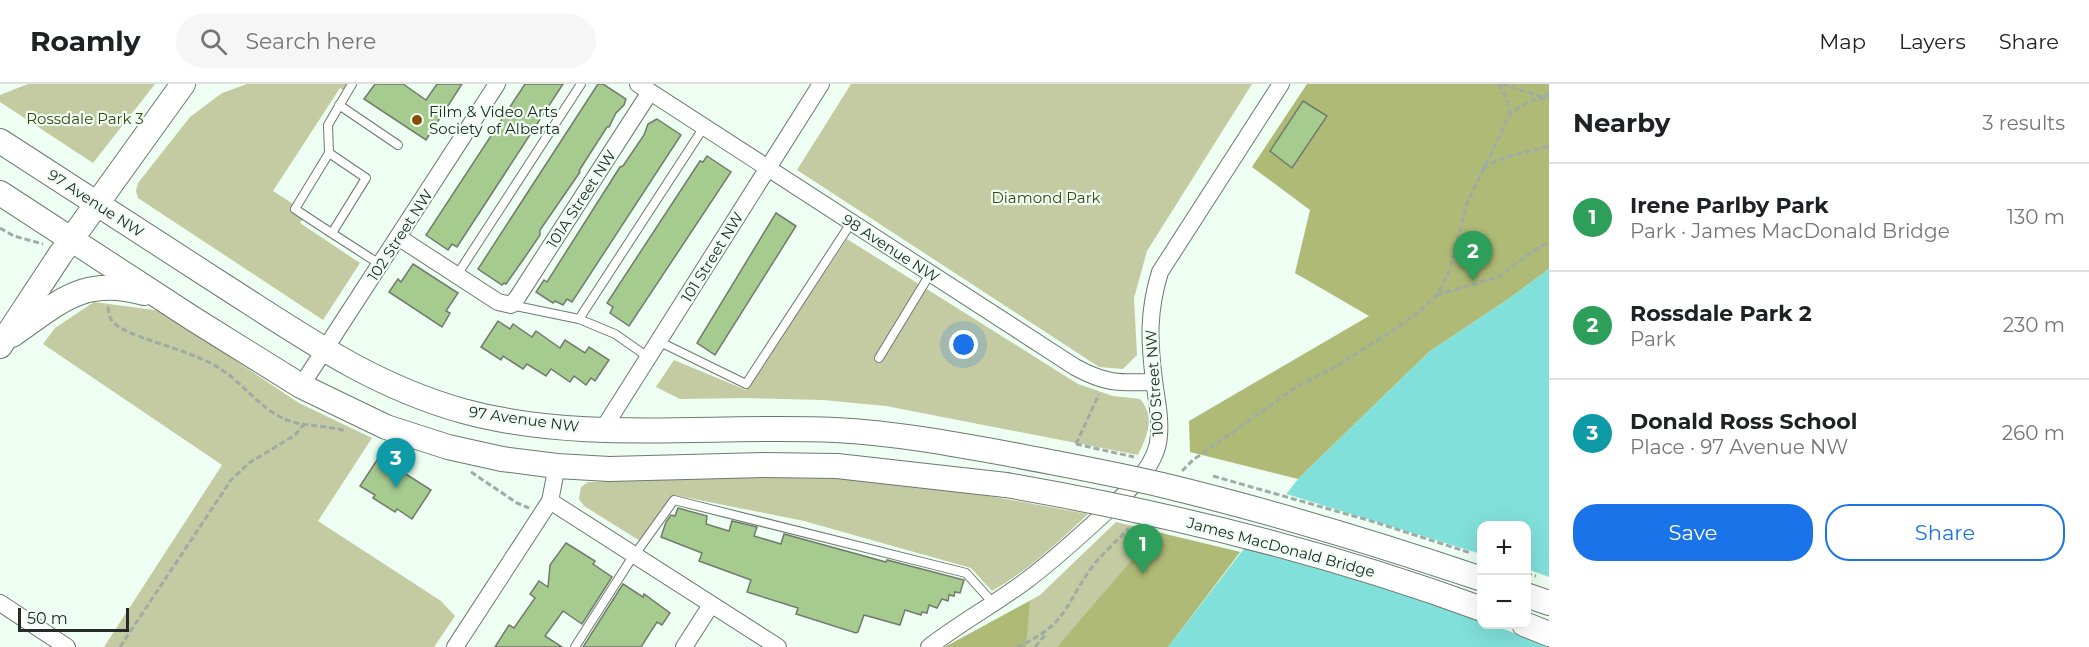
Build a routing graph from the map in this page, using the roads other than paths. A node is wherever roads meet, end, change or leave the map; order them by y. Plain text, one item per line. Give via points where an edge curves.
1 (183, 84) edge
2 (352, 84) edge
3 (497, 84) edge
4 (581, 84) edge
5 (821, 84) edge
6 (1281, 84) edge
7 (644, 88) edge
8 (339, 105) junction
9 (704, 127) junction
10 (0, 141) edge
11 (398, 145) dead end
12 (329, 153) junction
13 (767, 169) junction
14 (0, 193) edge
15 (96, 203) junction
16 (851, 223) junction
17 (332, 233) junction
18 (398, 237) junction
19 (71, 240) junction
20 (381, 265) junction
21 (457, 274) junction
22 (930, 274) junction
23 (162, 299) junction
24 (510, 305) junction
25 (579, 319) junction
26 (658, 342) junction
27 (2, 343) edge
28 (325, 351) junction
29 (648, 357) junction
30 (879, 358) dead end
31 (1154, 382) junction
32 (302, 386) junction
33 (603, 429) junction
34 (1014, 455) joint
35 (557, 466) junction
36 (550, 501) junction
37 (635, 555) junction
38 (1477, 577) edge
39 (1531, 596) edge
40 (0, 603) edge
41 (1549, 603) edge
42 (994, 604) junction
43 (711, 605) junction
44 (1477, 607) edge
45 (1531, 627) edge
46 (1549, 634) edge
47 (67, 647) edge
48 (455, 647) edge
49 (575, 647) edge
50 (684, 647) edge
51 (778, 647) edge
52 (929, 647) edge

1 - 15 main road
2 - 8 lane
3 - 18 street, 102 Street NW
4 - 21 lane
5 - 13 street, 101 Street NW
6 - 31 street, 100 Street NW via 1160,272 1149,327
7 - 9 street, 98 Avenue NW
7 - 24 street, 101A Street NW
8 - 11 lane
8 - 12 lane via 328,124
9 - 13 street, 98 Avenue NW
9 - 25 lane
10 - 15 main road, 97 Avenue NW
12 - 17 lane via 366,178
12 - 17 lane via 295,209
13 - 16 street, 98 Avenue NW
13 - 26 street, 101 Street NW
14 - 19 main road
15 - 19 main road
15 - 28 main road, 97 Avenue NW
16 - 22 street, 98 Avenue NW
16 - 26 lane via 746,384
17 - 20 lane
18 - 20 street, 102 Street NW
18 - 21 street
19 - 23 main road
19 - 27 main road
20 - 28 street, 102 Street NW
21 - 24 street via 498,302
22 - 30 lane
22 - 31 street, 98 Avenue NW via 1096,378
23 - 27 main road via 123,288 86,290 64,299
23 - 32 main road
24 - 25 lane
25 - 29 lane via 615,334
26 - 29 street, 101 Street NW
28 - 32 street, 102 Street NW
28 - 33 main road, 97 Avenue NW via 405,392 464,411 551,426
29 - 33 street, 101 Street NW
31 - 42 street, 100 Street NW via 1160,435 1142,473 1063,552
32 - 35 main road via 386,427 448,447
33 - 34 main road, 97 Avenue NW via 835,430 915,437
34 - 38 main road, James MacDonald Bridge, bridge via 1246,507
35 - 36 street
35 - 44 main road, James MacDonald Bridge, bridge via 837,466 1006,485 1156,513 1285,546
36 - 37 street
36 - 48 street
37 - 42 lane via 674,500 966,573
37 - 43 street
37 - 49 lane
39 - 41 main road
40 - 47 street
42 - 52 street, 100 Street NW
43 - 50 street
43 - 51 street
45 - 46 main road

